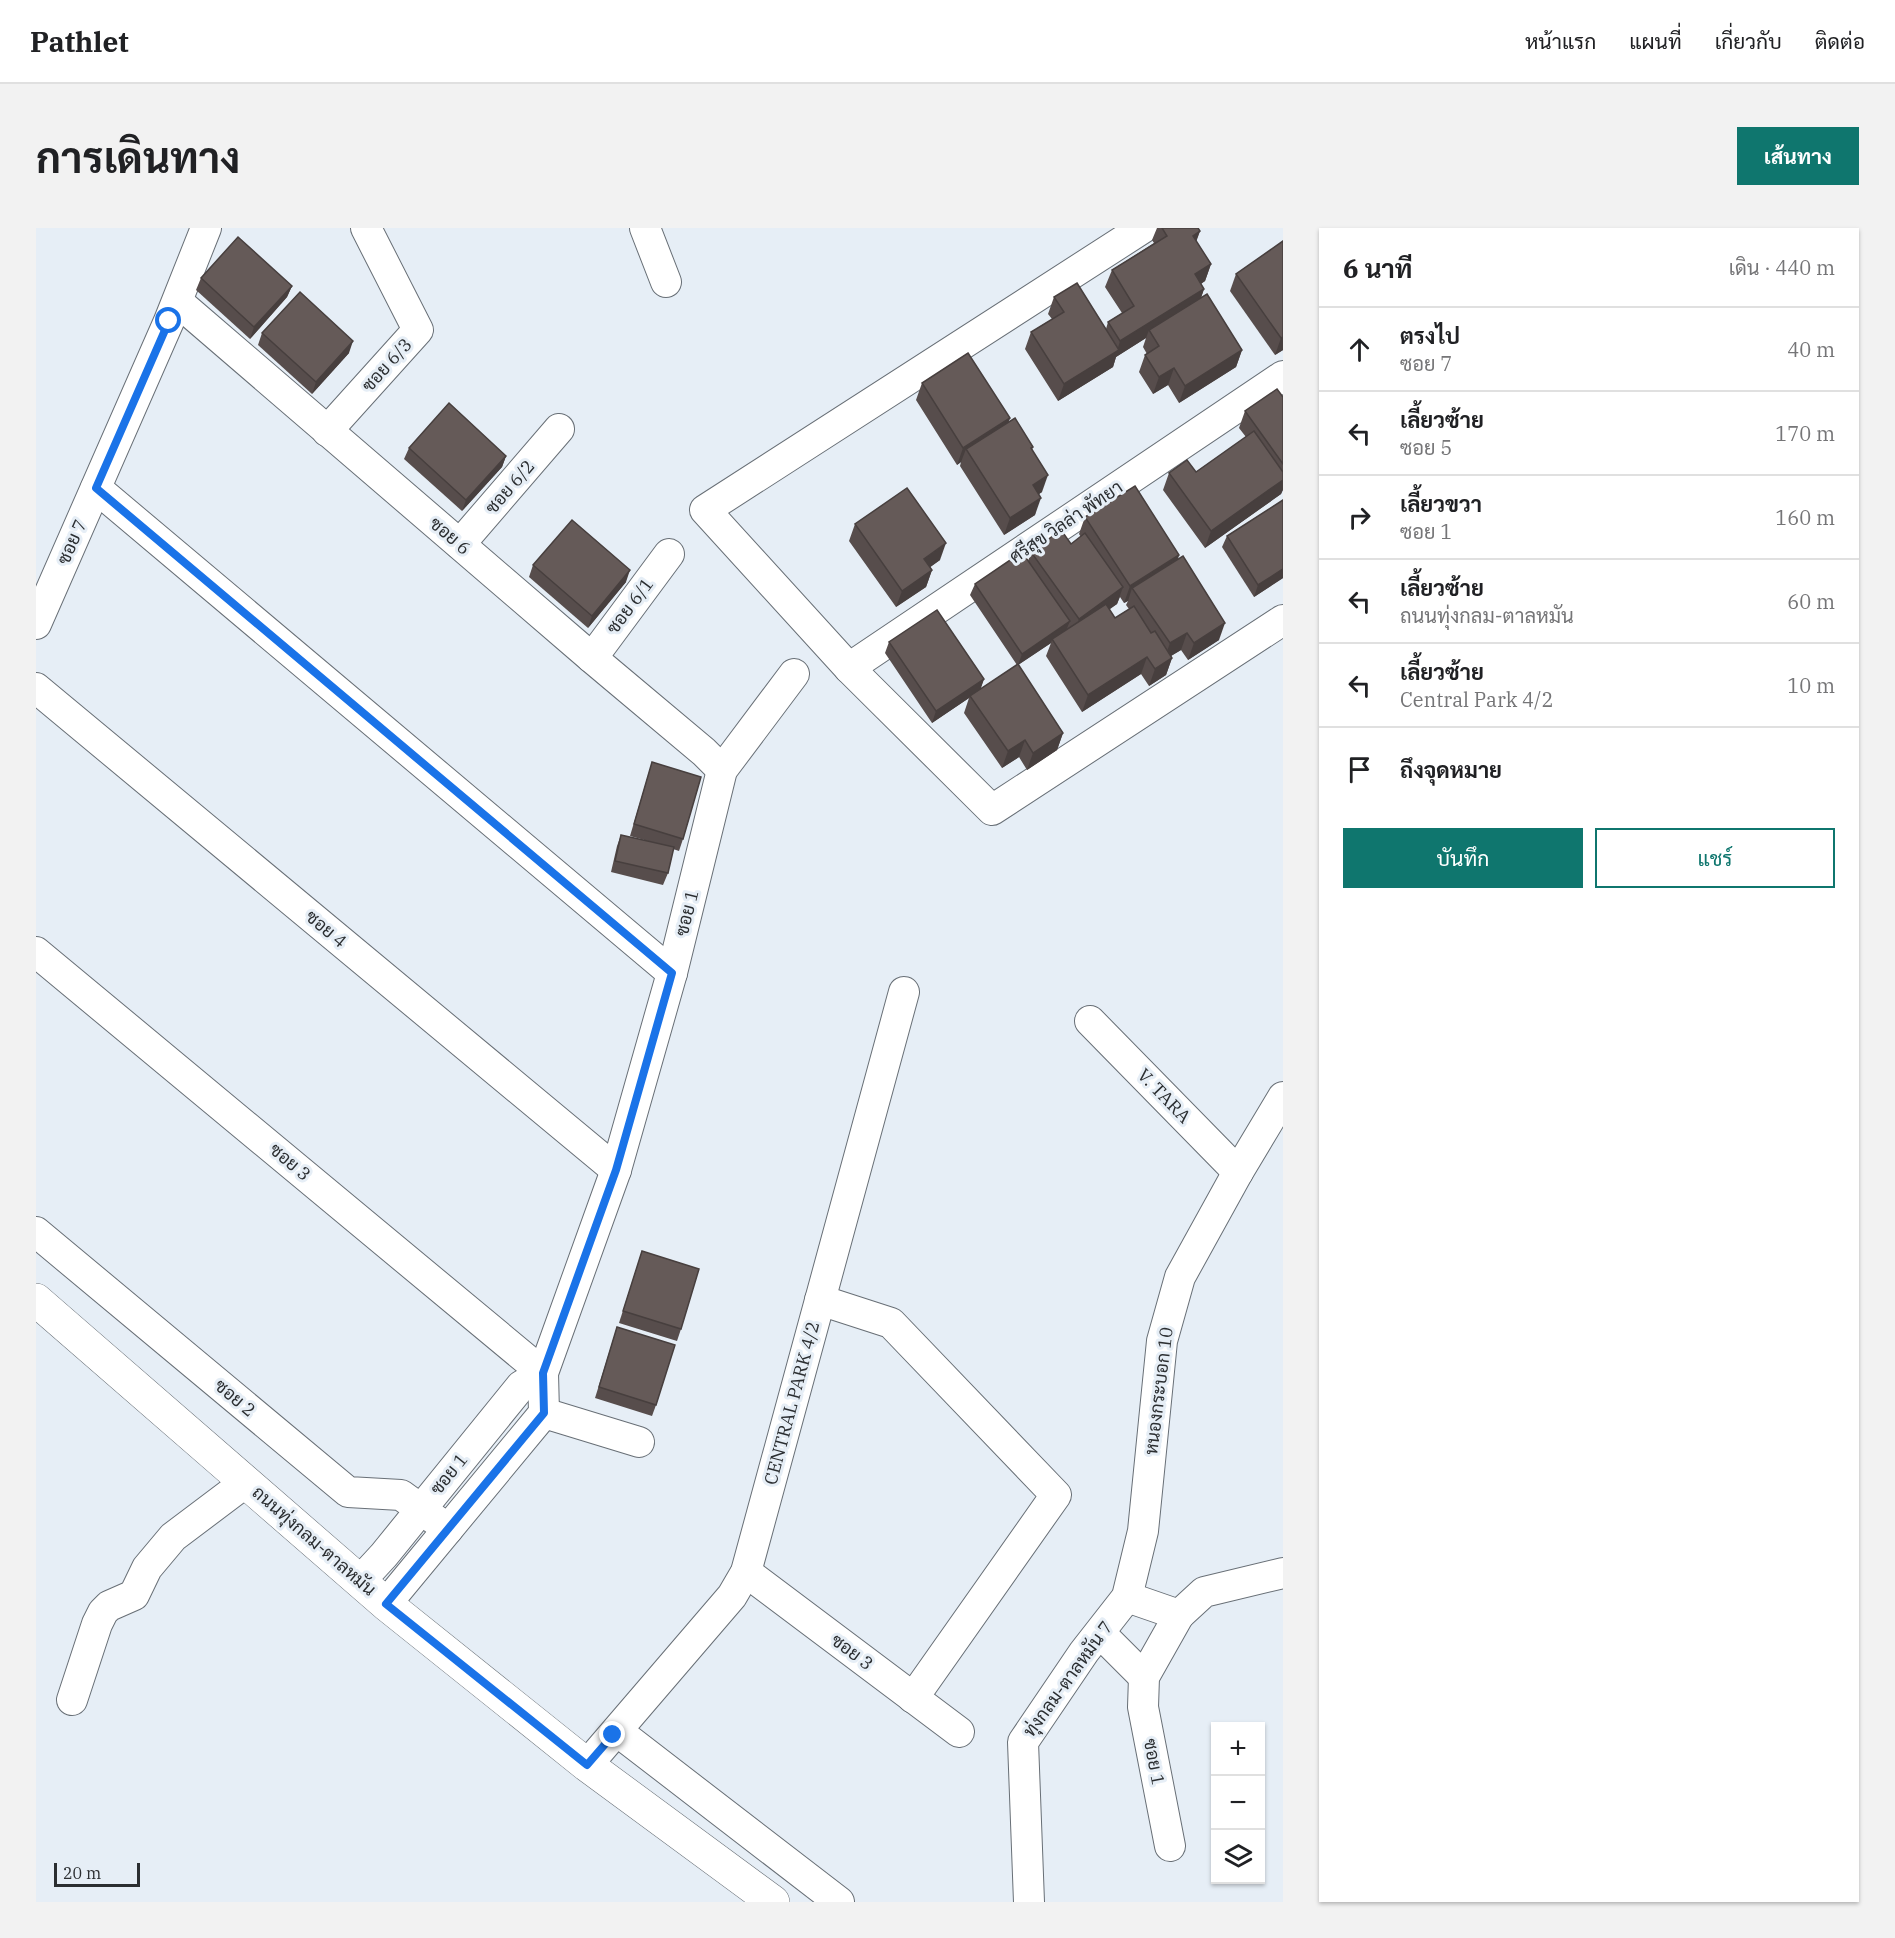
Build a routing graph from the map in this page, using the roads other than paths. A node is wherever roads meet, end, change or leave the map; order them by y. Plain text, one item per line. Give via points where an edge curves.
1 (206, 228) edge
2 (366, 228) edge
3 (645, 228) edge
4 (1143, 228) edge
5 (666, 282) dead end
6 (178, 302) junction
7 (1283, 376) edge
8 (560, 429) dead end
9 (327, 431) junction
10 (96, 488) junction
11 (460, 544) junction
12 (669, 554) dead end
13 (1283, 620) edge
14 (36, 624) edge
15 (592, 658) junction
16 (849, 668) junction
17 (794, 674) dead end
18 (36, 688) edge
19 (722, 770) junction
20 (36, 952) edge
21 (672, 973) junction
22 (904, 992) dead end
23 (1090, 1020) dead end
24 (1283, 1097) edge
25 (616, 1170) junction
26 (1238, 1172) junction
27 (36, 1232) edge
28 (36, 1300) edge
29 (820, 1300) junction
30 (543, 1373) junction
31 (544, 1413) junction
32 (639, 1442) dead end
33 (246, 1482) junction
34 (420, 1509) junction
35 (448, 1529) junction
36 (746, 1572) junction
37 (1283, 1573) edge
38 (360, 1581) junction
39 (1131, 1583) junction
40 (386, 1604) junction
41 (1179, 1615) junction
42 (1100, 1633) junction
43 (1144, 1677) junction
44 (914, 1698) junction
45 (72, 1700) dead end
46 (616, 1731) junction
47 (959, 1732) dead end
48 (587, 1765) junction
49 (1170, 1846) dead end
50 (773, 1902) edge
51 (838, 1902) edge
52 (1029, 1902) edge

1 - 6 street, ซอย 7
2 - 9 street, ซอย 6/3 via 418,330
3 - 5 street
4 - 16 street via 705,510
6 - 9 street, ซอย 6
6 - 10 street, ซอย 7
7 - 16 street, ศรีสุข วิลล่า พัทยา
8 - 11 street, ซอย 6/2
9 - 11 street, ซอย 6
10 - 14 street, ซอย 7
10 - 21 street
11 - 15 street, ซอย 6
12 - 15 street, ซอย 6/1
13 - 16 street via 992,810
15 - 19 street, ซอย 6
17 - 19 street, ซอย 1
18 - 25 street, ซอย 4
19 - 21 street, ซอย 1
20 - 30 street, ซอย 3
21 - 25 street, ซอย 1
22 - 29 street, CENTRAL PARK 4/2
23 - 26 street, V. TARA
24 - 26 street, หนองกระบอก 10
25 - 30 street, ซอย 1
26 - 39 street, หนองกระบอก 10 via 1180,1277 1162,1341 1143,1531
27 - 34 street, ซอย 2 via 348,1492 401,1495
28 - 33 street, ถนนทุ่งกลม-ตาลหมัน
29 - 36 street, CENTRAL PARK 4/2
29 - 44 street via 891,1323 1056,1495
30 - 31 street, ซอย 1
30 - 34 street, ซอย 1 via 520,1386
31 - 32 street
31 - 35 street, ซอย 1
33 - 38 street, ถนนทุ่งกลม-ตาลหมัน
33 - 45 street via 173,1537 147,1568 134,1595 103,1612
34 - 35 street, ซอย 2
34 - 38 street, ซอย 1
35 - 40 street, ซอย 1
36 - 44 street, ซอย 3
36 - 46 street, CENTRAL PARK 4/2 via 732,1596
37 - 41 street via 1204,1592
38 - 40 street, ถนนทุ่งกลม-ตาลหมัน
39 - 41 street
39 - 42 street, ทุ่งกลม-ตาลหมัน 7
40 - 48 street, ถนนทุ่งกลม-ตาลหมัน
41 - 43 street
42 - 43 street
42 - 52 street, ทุ่งกลม-ตาลหมัน 7 via 1023,1742
43 - 49 street, ซอย 1 via 1143,1707
44 - 47 street, ซอย 3
46 - 48 street, CENTRAL PARK 4/2
46 - 51 street
48 - 50 street, ถนนทุ่งกลม-ตาลหมัน

